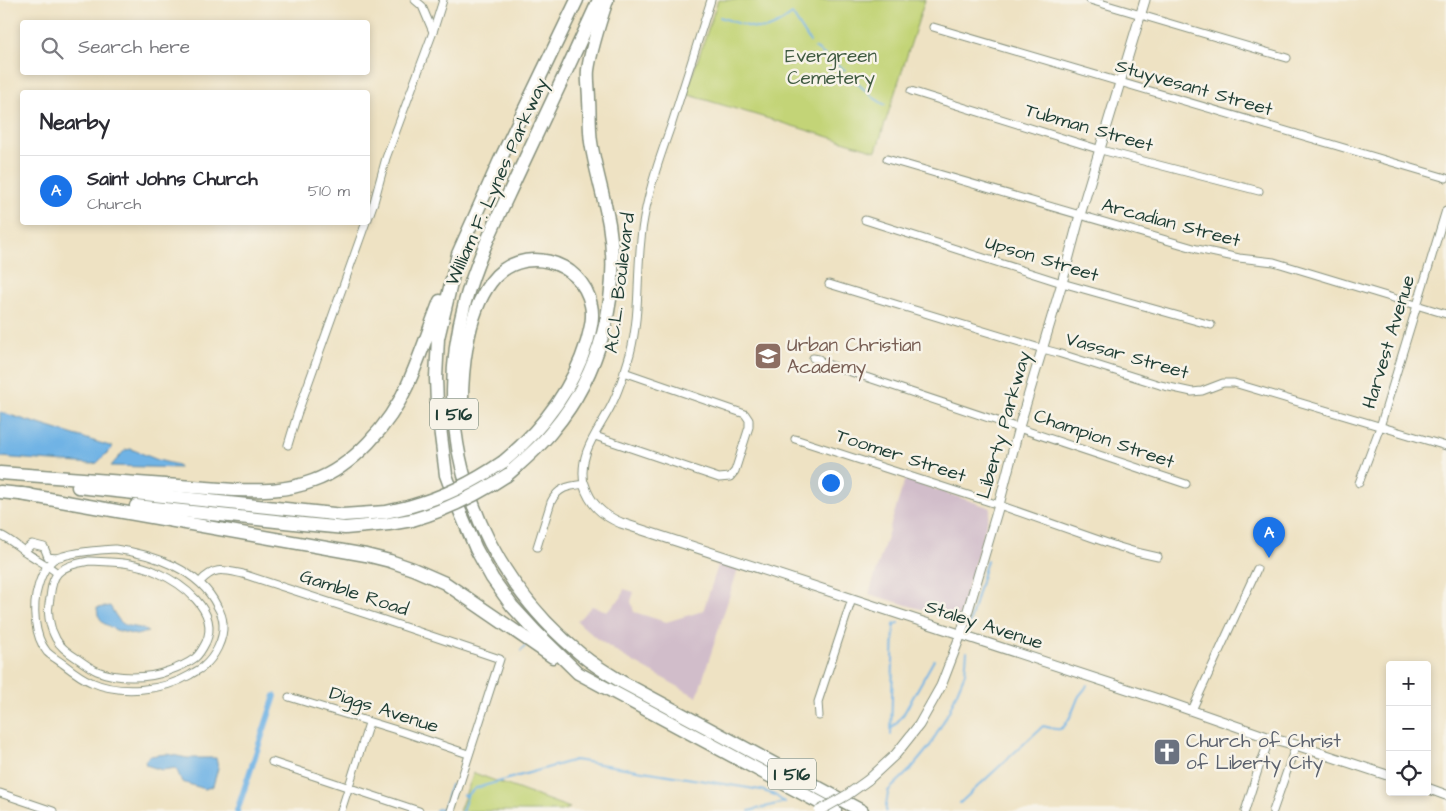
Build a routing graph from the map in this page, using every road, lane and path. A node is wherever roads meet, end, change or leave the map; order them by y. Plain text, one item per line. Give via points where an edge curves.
1 (415, 0) edge
2 (443, 0) edge
3 (577, 0) edge
4 (599, 0) edge
5 (607, 0) edge
6 (711, 0) edge
7 (1090, 0) edge
8 (1145, 0) edge
9 (1141, 15) junction
10 (933, 27) dead end
11 (432, 32) junction
12 (1287, 58) dead end
13 (1120, 83) junction
14 (912, 91) dead end
15 (1101, 150) junction
16 (887, 159) dead end
17 (1446, 178) edge
18 (1259, 191) dead end
19 (1446, 210) edge
20 (370, 213) edge
21 (1080, 215) junction
22 (865, 220) dead end
23 (366, 225) edge
24 (458, 254) junction
25 (1062, 283) junction
26 (829, 284) dead end
27 (1417, 305) junction
28 (1446, 314) edge
29 (1211, 325) dead end
30 (1043, 350) junction
31 (813, 358) dead end
32 (624, 372) junction
33 (1019, 427) junction
34 (1380, 427) junction
35 (595, 436) junction
36 (795, 439) dead end
37 (288, 446) dead end
38 (1446, 446) edge
39 (0, 473) edge
40 (0, 479) edge
41 (1360, 483) dead end
42 (584, 484) junction
43 (1186, 484) dead end
44 (0, 492) edge
45 (21, 494) junction
46 (998, 505) junction
47 (0, 535) edge
48 (537, 547) dead end
49 (24, 551) junction
50 (136, 552) junction
51 (1158, 557) dead end
52 (56, 558) junction
53 (48, 565) junction
54 (134, 565) junction
55 (1257, 569) dead end
56 (57, 573) junction
57 (200, 582) junction
58 (852, 599) junction
59 (218, 606) junction
60 (204, 611) junction
61 (961, 634) junction
62 (578, 673) junction
63 (289, 697) dead end
64 (1192, 710) junction
65 (819, 716) dead end
66 (369, 723) junction
67 (722, 736) junction
68 (1270, 738) junction
69 (1296, 744) junction
70 (468, 754) junction
71 (272, 762) dead end
72 (1386, 775) edge
73 (349, 787) junction
74 (1431, 789) edge
75 (0, 793) edge
76 (1446, 794) edge
77 (52, 811) edge
78 (341, 811) edge
79 (419, 811) edge
80 (450, 811) edge
81 (819, 811) edge
82 (835, 811) edge
83 (862, 811) edge
84 (1246, 811) edge
85 (1273, 811) edge

1 - 11 street via 422,6
2 - 11 street
3 - 24 highway, William F. Lynes Parkway / I 516
4 - 67 highway, William F. Lynes Parkway / I 516 via 470,284 457,339 454,376 459,454 468,491 488,538 535,611 602,670
5 - 45 highway, bridge via 588,70 591,142 611,238 608,315 596,358 577,397 553,430 507,475 470,498 438,512 367,527 324,526
6 - 32 street, A.C.L. Boulevard via 645,213 636,318
7 - 9 street
8 - 9 street, Liberty Parkway
9 - 12 street
9 - 13 street, Liberty Parkway
10 - 13 street, Stuyvesant Street
11 - 20 street via 386,158
13 - 15 street, Liberty Parkway
13 - 17 street, Stuyvesant Street
14 - 15 street, Tubman Street
15 - 18 street, Tubman Street
15 - 21 street, Liberty Parkway
16 - 21 street, Arcadian Street
19 - 27 street, Harvest Avenue
21 - 25 street, Liberty Parkway
21 - 27 street, Arcadian Street via 1225,256 1274,262
22 - 25 street, Upson Street
23 - 37 street
24 - 39 highway via 407,387 388,418 355,455 315,481 266,491
24 - 62 highway, William F. Lynes Parkway / I 516 via 438,338 437,404 446,475 476,549 492,578 512,606
25 - 29 street, Upson Street
25 - 30 street, Liberty Parkway
26 - 30 street, Vassar Street
27 - 28 street, Arcadian Street
27 - 34 street, Harvest Avenue
30 - 33 street, Liberty Parkway
30 - 34 street, Vassar Street via 1192,392 1223,382 1234,382
31 - 33 street, Champion Street
32 - 35 street, A.C.L. Boulevard via 613,403
32 - 35 street via 745,414 749,427 735,471 720,478
33 - 43 street, Champion Street
33 - 46 street, Liberty Parkway
34 - 38 street, Vassar Street
34 - 41 street, Harvest Avenue
35 - 42 street, A.C.L. Boulevard via 584,459
36 - 46 street, Toomer Street
40 - 67 highway, bridge via 322,514 386,512 447,495 472,482 503,462 530,438 576,372 592,324 589,296 573,273 546,260 516,263 498,274 480,300 469,333 462,384 462,419 471,471 483,508 510,562 544,609 562,627 608,664
42 - 48 street via 556,493
42 - 58 street, Staley Avenue via 595,506 613,520
44 - 45 highway
45 - 62 highway via 390,561 445,583
46 - 51 street, Toomer Street
46 - 61 street, Liberty Parkway
47 - 49 street
49 - 52 street via 32,544 38,545 44,547 48,557
49 - 53 street
50 - 52 street via 116,549 83,551
50 - 54 street
50 - 57 street via 169,564
52 - 53 street
53 - 56 street
53 - 59 street via 40,578 35,612 36,630 47,652 91,682 115,688 140,690 162,687 203,667 214,655 220,641 223,623
54 - 56 street via 89,561
54 - 60 street via 179,584
55 - 64 street
56 - 60 street via 48,606 56,640 70,654 97,671 128,677 162,674 177,668 196,657 202,649 208,636
57 - 59 street
57 - 70 street, Gamble Road via 208,574 222,570 243,574 500,659
58 - 61 street, Staley Avenue
58 - 65 street via 818,702
59 - 60 street
61 - 64 street, Staley Avenue
61 - 81 street, Liberty Parkway, bridge via 941,686 919,725 896,754 868,780
62 - 82 highway, William F. Lynes Parkway / I 516
63 - 66 street, Diggs Avenue
64 - 68 street, Staley Avenue
66 - 70 street, Diggs Avenue
66 - 73 street
67 - 83 highway, William F. Lynes Parkway / I 516
68 - 69 street, Staley Avenue
68 - 84 street
69 - 72 street, Staley Avenue
69 - 85 street
70 - 80 street
71 - 73 street
73 - 78 street
73 - 79 street
74 - 76 street
75 - 77 street

